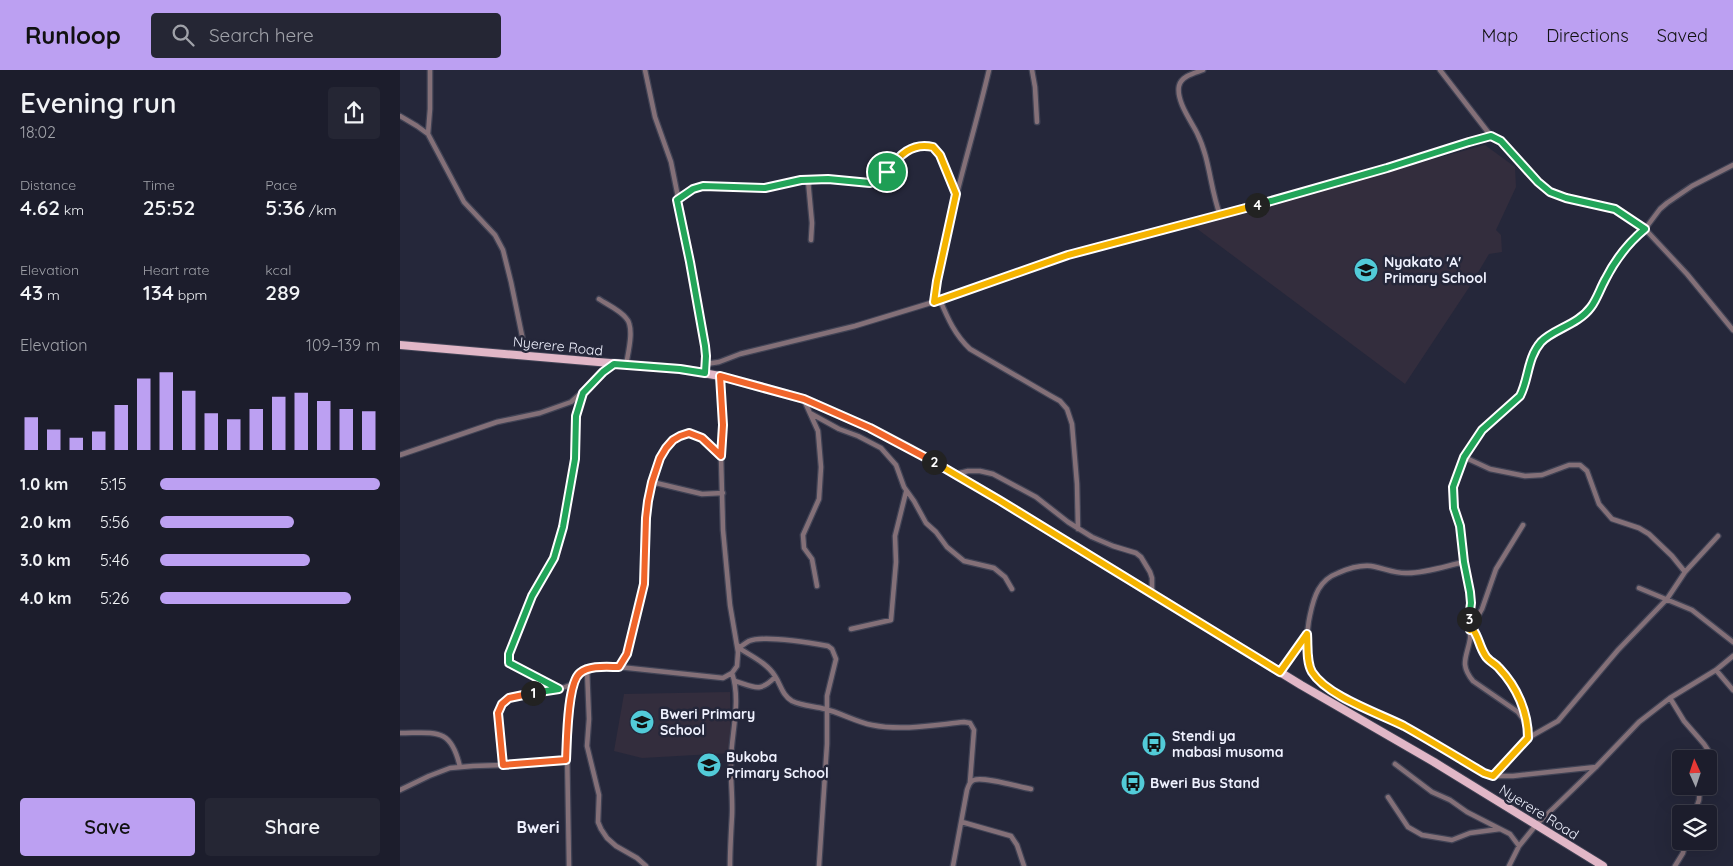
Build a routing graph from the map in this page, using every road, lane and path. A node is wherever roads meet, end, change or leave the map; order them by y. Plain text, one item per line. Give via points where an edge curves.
1 (430, 70) edge
2 (645, 70) edge
3 (988, 70) edge
4 (1032, 70) edge
5 (1203, 70) edge
6 (1440, 70) edge
7 (400, 116) edge
8 (1038, 122) dead end
9 (428, 134) junction
10 (1491, 136) junction
11 (1733, 165) edge
12 (808, 180) junction
13 (956, 194) junction
14 (677, 200) junction
15 (1220, 215) junction
16 (1645, 229) junction
17 (812, 240) dead end
18 (599, 299) dead end
19 (937, 301) junction
20 (1733, 330) edge
21 (400, 345) edge
22 (526, 355) junction
23 (614, 364) junction
24 (706, 364) junction
25 (626, 365) junction
26 (705, 373) junction
27 (720, 376) junction
28 (583, 393) junction
29 (804, 399) junction
30 (810, 413) junction
31 (400, 455) edge
32 (721, 456) junction
33 (1464, 457) junction
34 (956, 474) junction
35 (652, 482) junction
36 (906, 492) junction
37 (723, 493) junction
38 (1523, 525) dead end
39 (1078, 529) junction
40 (1718, 536) dead end
41 (1464, 562) junction
42 (1685, 572) junction
43 (817, 586) dead end
44 (1639, 588) dead end
45 (1012, 589) dead end
46 (1152, 592) junction
47 (1667, 599) junction
48 (1471, 629) junction
49 (851, 630) dead end
50 (1307, 634) junction
51 (737, 640) junction
52 (1733, 642) edge
53 (739, 648) junction
54 (1733, 656) edge
55 (619, 667) junction
56 (587, 669) junction
57 (1716, 670) junction
58 (1280, 672) junction
59 (732, 673) junction
60 (776, 676) junction
61 (734, 681) junction
62 (573, 684) junction
63 (559, 689) junction
64 (1733, 690) edge
65 (1670, 698) junction
66 (827, 709) junction
67 (1526, 724) junction
68 (400, 732) edge
69 (1528, 738) junction
70 (1708, 750) edge
71 (566, 760) junction
72 (1395, 764) dead end
73 (503, 765) junction
74 (460, 767) junction
75 (1596, 767) junction
76 (1493, 776) junction
77 (970, 782) junction
78 (1031, 789) dead end
79 (400, 790) edge
80 (1388, 797) dead end
81 (962, 822) junction
82 (1536, 825) junction
83 (1501, 829) junction
84 (1519, 846) junction
85 (1684, 850) edge
86 (569, 866) edge
87 (646, 866) edge
88 (730, 866) edge
89 (819, 866) edge
90 (953, 866) edge
91 (1024, 866) edge
92 (1509, 866) edge
93 (1603, 866) edge
94 (1675, 866) edge

1 - 9 street
2 - 14 street
3 - 13 street
4 - 8 street
5 - 15 street via 1191,74 1178,86 1186,114 1206,158
6 - 10 street
7 - 9 street
9 - 22 street via 464,202 495,235 502,250 512,282
10 - 15 street
10 - 16 street via 1501,141 1550,192 1615,209
11 - 16 street via 1667,202
12 - 13 street via 874,182 884,176 903,152 924,145 937,150
12 - 14 street via 765,188 698,187
12 - 17 street
13 - 19 street via 937,281
14 - 24 street
15 - 19 street via 1068,255
16 - 20 street
16 - 33 street via 1613,264 1584,315 1542,341 1530,361 1520,396 1482,430
18 - 25 street via 628,319 630,339
19 - 24 street via 856,326
19 - 39 street via 952,329 970,349 1060,401 1066,410 1072,424
21 - 22 main road, Nyerere Road
22 - 23 main road, Nyerere Road
23 - 25 main road, Nyerere Road
23 - 28 street
24 - 26 street
25 - 26 main road, Nyerere Road
26 - 27 main road, Nyerere Road
27 - 29 main road, Nyerere Road
27 - 32 street
28 - 31 street via 571,402 540,413 497,422
28 - 63 street via 576,416 575,459 563,527 554,558 532,596 508,658 509,663
29 - 30 street
29 - 34 main road, Nyerere Road via 870,428
30 - 36 street via 881,448 896,465
30 - 43 street via 818,431 821,491 803,541 812,559
32 - 35 street via 697,436 689,433 680,436 666,448
32 - 37 street
33 - 41 street via 1452,497 1460,526
33 - 42 street via 1490,470 1525,476 1580,465 1587,471 1599,504 1612,519 1649,534
34 - 39 street via 968,471 993,474 1036,497
34 - 46 main road, Nyerere Road
35 - 37 street via 702,494
35 - 55 street via 646,518 644,584 627,654
36 - 45 street via 947,547 964,561 994,568 1006,577
36 - 49 street via 894,536 896,562 891,620
37 - 51 street via 726,576
38 - 48 street via 1496,569
39 - 46 street via 1141,557 1152,578
40 - 42 street
41 - 48 street via 1471,603
41 - 50 street via 1409,574 1364,566 1327,578 1314,599
42 - 47 street
44 - 47 street
46 - 58 main road, Nyerere Road
47 - 52 street via 1700,616
47 - 69 street via 1558,720
48 - 67 street via 1478,636 1487,659 1499,668 1520,698
48 - 67 street via 1464,665 1467,674 1518,712
50 - 58 street
50 - 76 street via 1311,670 1321,683
51 - 53 street
51 - 59 street via 737,666
53 - 60 street
53 - 66 street via 757,639 828,646 836,659 828,689
54 - 57 street
55 - 56 street
55 - 59 street via 715,678
56 - 62 street
56 - 87 street via 587,746 599,795 598,822 607,838
57 - 64 street
57 - 65 street
58 - 82 main road, Nyerere Road
59 - 61 street
60 - 61 street via 760,688
60 - 66 street via 791,701
61 - 88 street
62 - 63 street
62 - 71 street
63 - 73 street via 516,696 502,704 498,713
65 - 70 street
65 - 75 street via 1639,722
66 - 77 street via 875,725 970,723 974,730
66 - 89 street
67 - 69 street
68 - 74 street via 442,736 452,744
69 - 76 street
71 - 73 street
71 - 86 street
72 - 83 street via 1432,792
73 - 74 street
74 - 79 street via 442,770
75 - 76 street
75 - 82 street
77 - 78 street via 986,780
77 - 81 street
80 - 83 street via 1408,827 1422,835 1452,840 1470,833
81 - 90 street
81 - 91 street via 1011,836
82 - 84 street
82 - 93 main road, Nyerere Road
83 - 84 street via 1510,834
84 - 92 street
85 - 94 street

